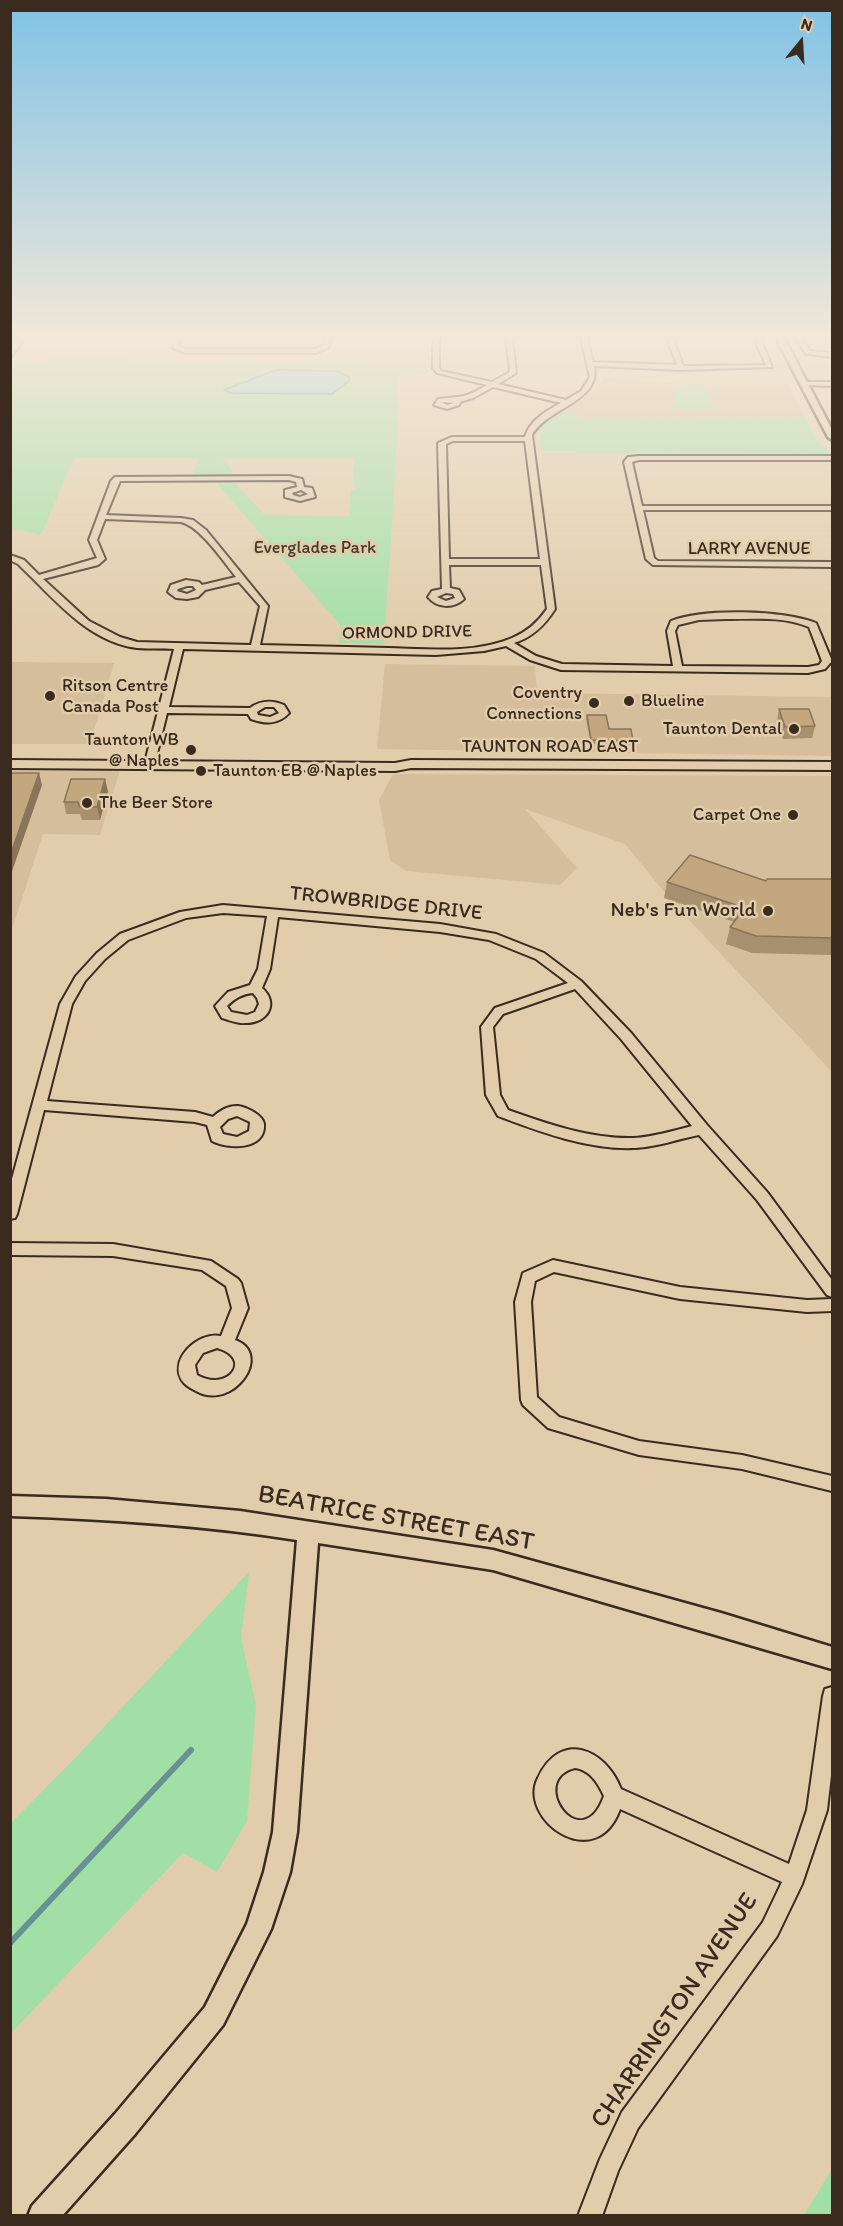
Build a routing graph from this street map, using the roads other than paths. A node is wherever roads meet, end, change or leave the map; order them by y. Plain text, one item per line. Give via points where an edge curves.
1 (445, 442) edge
2 (528, 442) edge
3 (832, 458) edge
4 (301, 488) dead end
5 (638, 508) junction
6 (832, 508) edge
7 (102, 517) junction
8 (10, 557) edge
9 (446, 562) junction
10 (546, 562) junction
11 (832, 565) edge
12 (38, 578) junction
13 (240, 579) junction
14 (201, 588) dead end
15 (446, 590) dead end
16 (507, 643) junction
17 (179, 648) junction
18 (255, 648) junction
19 (678, 669) junction
20 (163, 710) junction
21 (252, 711) dead end
22 (10, 754) edge
23 (150, 761) junction
24 (10, 764) edge
25 (832, 766) edge
26 (273, 913) junction
27 (577, 984) junction
28 (255, 989) dead end
29 (39, 1105) junction
30 (215, 1122) dead end
31 (702, 1129) junction
32 (10, 1214) edge
33 (10, 1249) edge
34 (832, 1291) edge
35 (832, 1305) edge
36 (226, 1342) dead end
37 (832, 1484) edge
38 (10, 1506) edge
39 (308, 1530) junction
40 (832, 1658) edge
41 (832, 1696) edge
42 (614, 1796) dead end
43 (795, 1877) junction
44 (42, 2216) edge
45 (590, 2216) edge

1 - 9 street
2 - 10 street, ORMOND DRIVE
3 - 5 street via 631,459 628,462
4 - 7 street via 299,481 281,478 124,478 115,481
5 - 6 street
5 - 11 street, LARRY AVENUE via 650,559 656,563
7 - 12 street via 93,540 101,556 99,561
7 - 13 street via 190,522 203,532
8 - 12 street, ORMOND DRIVE
9 - 10 street
9 - 15 street
10 - 16 street, ORMOND DRIVE via 551,609 539,626
12 - 17 street, ORMOND DRIVE via 93,629 109,637 136,645
13 - 14 street
13 - 18 street via 264,606
16 - 18 street, ORMOND DRIVE via 436,652
16 - 19 street via 533,658 561,667
17 - 18 street, ORMOND DRIVE
17 - 20 street
19 - 19 street via 808,670 822,667 826,661 813,625 805,621 699,617 674,623 671,632
20 - 21 street
20 - 23 street
22 - 23 main road, TAUNTON ROAD EAST
23 - 24 main road, TAUNTON ROAD EAST
23 - 25 main road, TAUNTON ROAD EAST via 395,767
26 - 27 street, TROWBRIDGE DRIVE via 440,928 492,937 540,956
26 - 28 street via 264,969
26 - 29 street, TROWBRIDGE DRIVE via 223,909 184,915 124,937 80,979 66,1004
27 - 31 street, TROWBRIDGE DRIVE via 626,1036
27 - 31 street via 499,1011 487,1027 493,1095 503,1113 599,1139 634,1143
29 - 30 street via 195,1117
29 - 32 street, TROWBRIDGE DRIVE
31 - 34 street, TROWBRIDGE DRIVE via 762,1196
33 - 36 street via 113,1250 206,1265 233,1283 240,1308
35 - 37 street via 680,1293 553,1266 528,1277 523,1302 529,1400 554,1423 639,1448 742,1462
38 - 39 street, BEATRICE STREET EAST via 174,1514
39 - 40 street, BEATRICE STREET EAST via 493,1560
39 - 44 street via 285,1832 278,1872 258,1929 214,2016
41 - 43 street, CHARRINGTON AVENUE via 817,1810
42 - 43 street
43 - 45 street, CHARRINGTON AVENUE via 770,1929 630,2120

